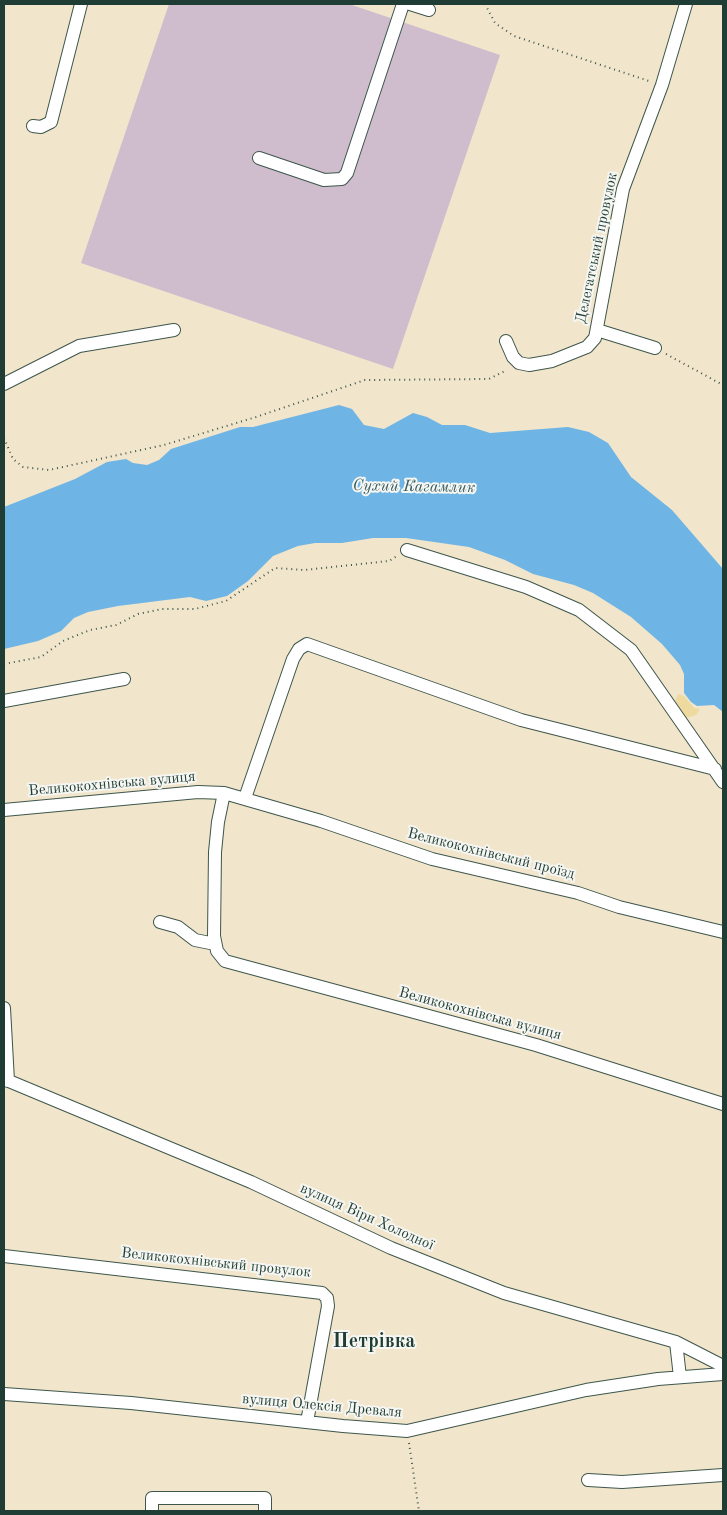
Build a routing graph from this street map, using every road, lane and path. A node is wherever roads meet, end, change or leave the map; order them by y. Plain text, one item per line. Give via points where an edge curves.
1 (81, 4) edge
2 (403, 4) edge
3 (410, 4) edge
4 (485, 4) edge
5 (686, 4) edge
6 (429, 10) dead end
7 (662, 85) junction
8 (33, 126) dead end
9 (258, 158) dead end
10 (174, 330) dead end
11 (597, 330) junction
12 (506, 341) dead end
13 (655, 348) joint
14 (520, 364) junction
15 (4, 384) edge
16 (723, 385) edge
17 (4, 438) edge
18 (407, 550) joint
19 (4, 664) edge
20 (124, 680) dead end
21 (4, 702) edge
22 (715, 769) junction
23 (723, 782) edge
24 (224, 793) junction
25 (245, 798) junction
26 (4, 810) edge
27 (160, 922) dead end
28 (723, 932) edge
29 (215, 944) junction
30 (4, 1008) edge
31 (6, 1080) edge
32 (723, 1104) edge
33 (4, 1256) edge
34 (676, 1342) junction
35 (723, 1366) edge
36 (723, 1374) edge
37 (680, 1377) junction
38 (4, 1394) edge
39 (307, 1422) junction
40 (407, 1430) junction
41 (723, 1475) edge
42 (588, 1480) dead end
43 (152, 1511) edge
44 (265, 1511) edge
45 (419, 1511) edge

1 - 8 street via 50,122 41,127
2 - 9 street via 342,179 324,180
3 - 6 street
4 - 7 path via 495,23 514,36
5 - 7 street, Делегатський провулок
7 - 11 street, Делегатський провулок via 623,189
10 - 15 street via 79,346
11 - 13 street
11 - 14 street, Делегатський провулок via 595,338 587,346 552,361
12 - 14 street
13 - 16 path
14 - 17 path via 489,379 366,380 172,443 49,470 24,466 13,459
18 - 19 path via 389,561 304,570 275,568 226,601 195,609 162,609 138,614 116,625 90,630 63,641 41,657
18 - 22 street via 526,587 579,610 631,650
20 - 21 street
22 - 23 street
22 - 25 street via 521,720 307,644 298,649 293,659
24 - 25 street, Великокохнівський проїзд
24 - 26 street, Великокохнівська вулиця via 198,792
24 - 29 street via 215,852
25 - 28 street, Великокохнівський проїзд via 432,859
27 - 29 street via 178,928 195,940
29 - 32 street, Великокохнівська вулиця via 225,961 536,1045
30 - 31 street
31 - 34 street, вулиця Віри Холодної via 251,1182 391,1248 504,1293
33 - 39 street, Великокохнівський провулок via 322,1293 328,1306
34 - 35 street, вулиця Віри Холодної
34 - 37 street
36 - 37 street, вулиця Олексія Древаля
37 - 40 street, вулиця Олексія Древаля via 586,1390
38 - 39 street, вулиця Олексія Древаля via 131,1403
39 - 40 street, вулиця Олексія Древаля
40 - 45 path
41 - 42 street via 622,1482
43 - 44 street via 152,1498 265,1498

